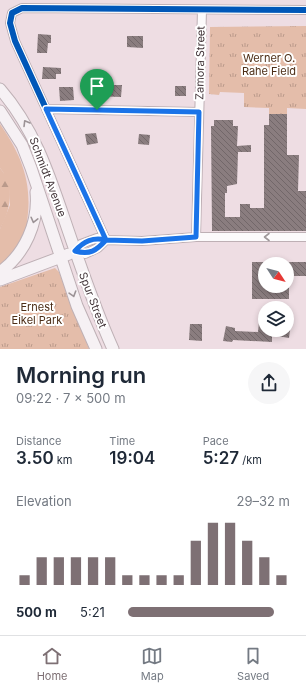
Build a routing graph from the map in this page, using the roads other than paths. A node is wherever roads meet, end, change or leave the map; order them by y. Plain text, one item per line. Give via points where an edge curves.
1 (202, 10) junction
2 (306, 10) edge
3 (0, 89) edge
4 (46, 109) junction
5 (199, 112) junction
6 (1, 113) edge
7 (31, 168) junction
8 (196, 237) junction
9 (306, 237) edge
10 (106, 240) junction
11 (75, 251) junction
12 (62, 256) junction
13 (0, 272) edge
14 (0, 280) edge
15 (96, 349) edge
16 (113, 349) edge

1 - 2 street
1 - 4 street via 16,9 10,19 12,34
1 - 5 street, Zamora Street
11 -> 3 main road, Schmidt Avenue via 38,146 21,116
4 - 5 street
4 - 10 street
5 - 8 street, Zamora Street
6 - 7 main road, Schmidt Avenue via 22,145
7 - 12 main road, Schmidt Avenue
7 -> 13 main road via 37,202 32,227 18,254
9 -> 8 street
8 - 10 street via 142,241
10 - 11 street via 96,238 81,244
11 - 12 main road
11 - 16 main road, Spur Street via 96,311
12 - 14 main road
12 -> 15 main road, Spur Street via 77,306

